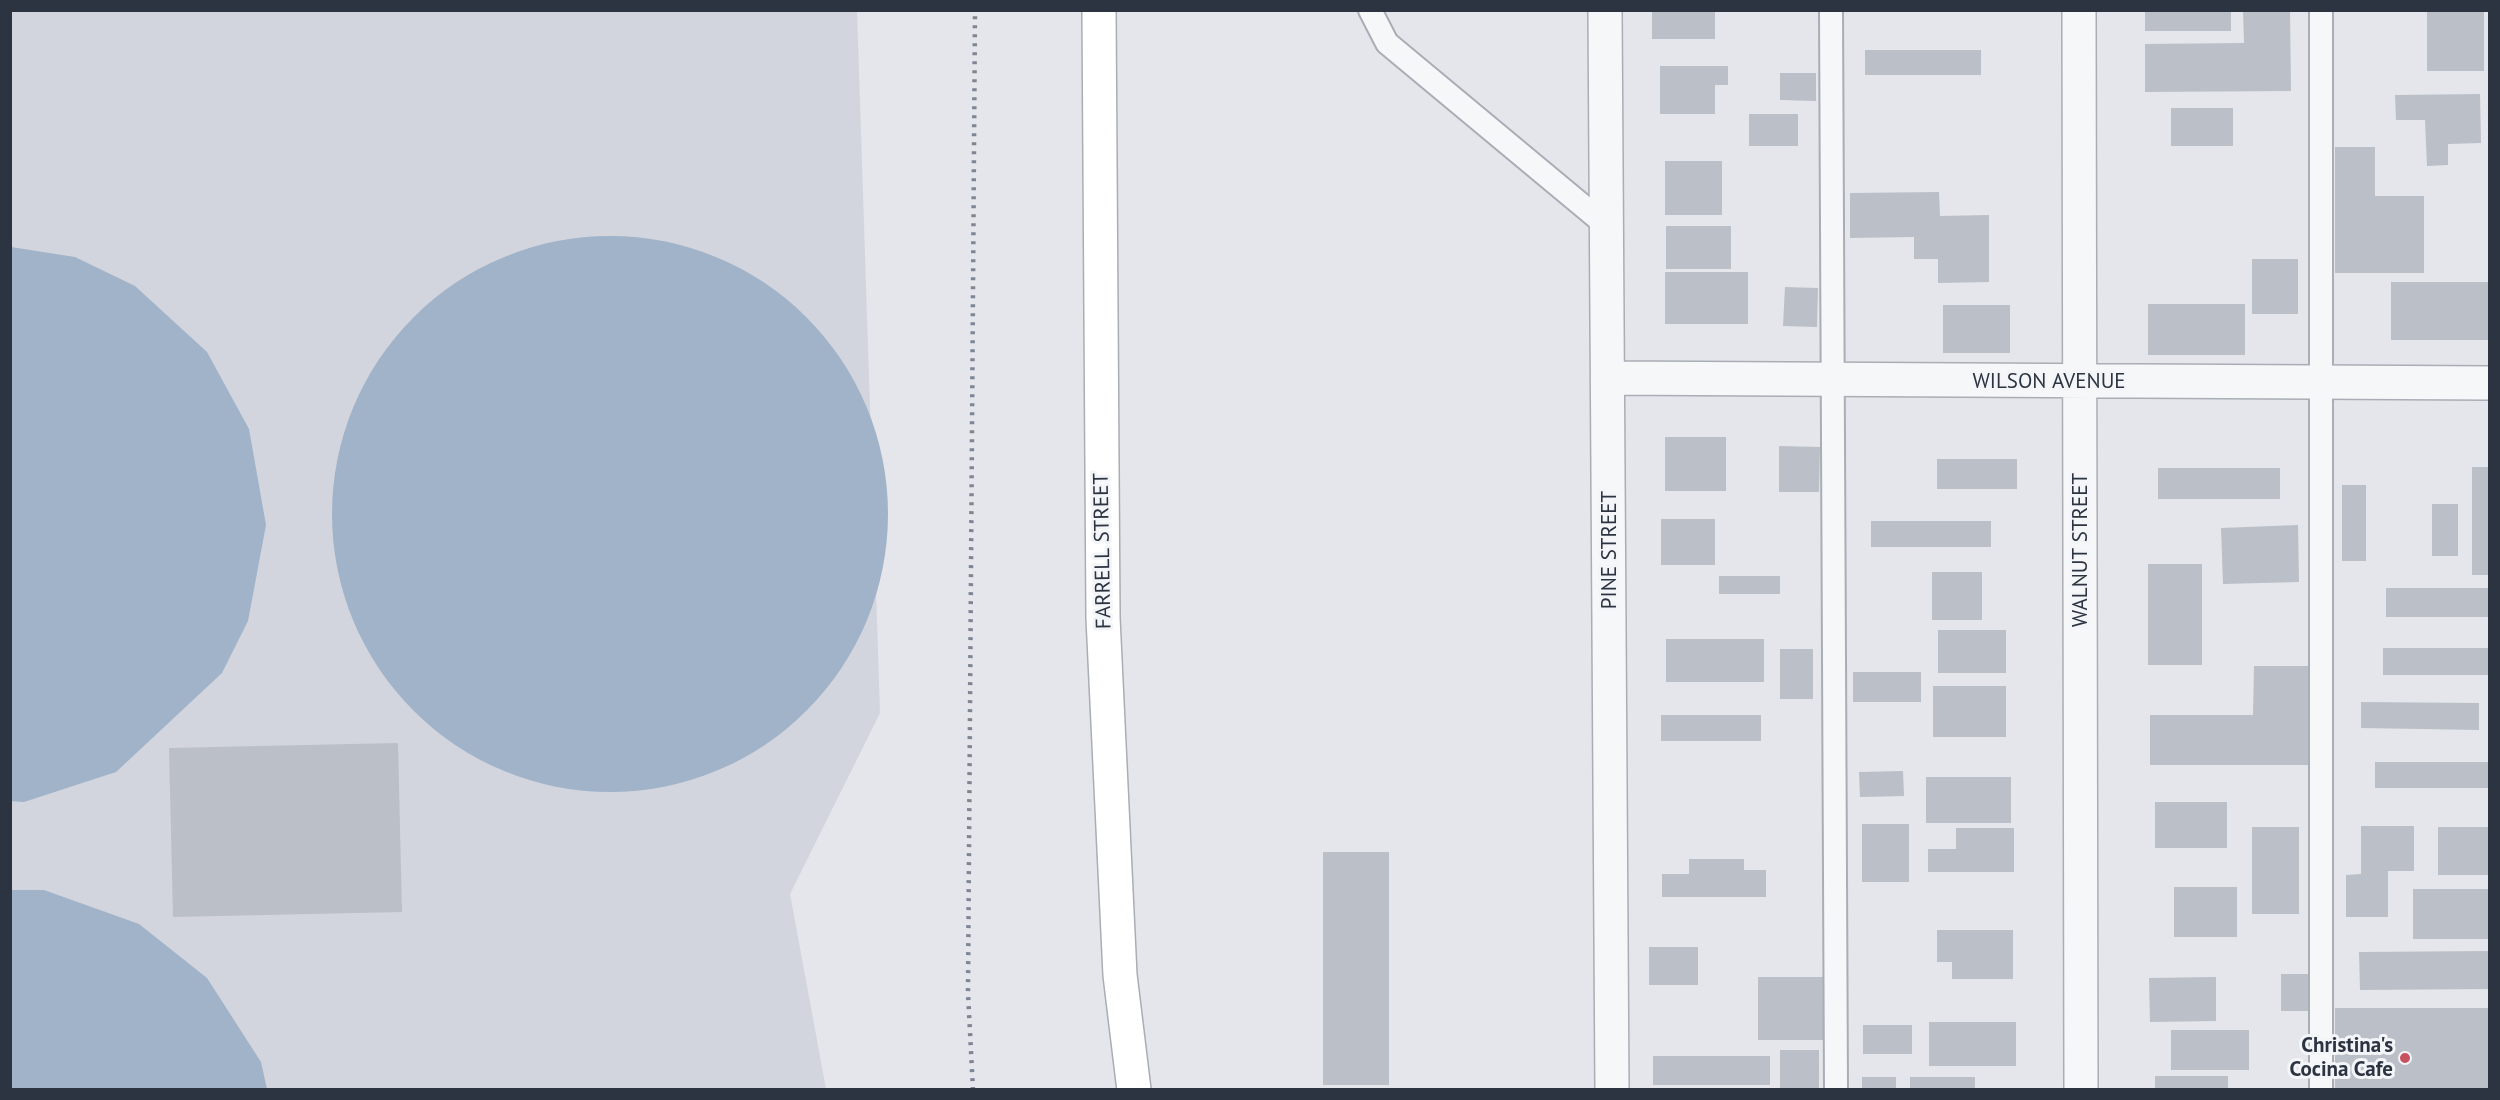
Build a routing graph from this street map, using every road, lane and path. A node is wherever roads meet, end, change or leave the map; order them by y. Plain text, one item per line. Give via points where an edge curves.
1 (1099, 10) edge
2 (1370, 10) edge
3 (1605, 10) edge
4 (1831, 10) edge
5 (2079, 10) edge
6 (2321, 10) edge
7 (1607, 226) junction
8 (1609, 378) junction
9 (1834, 380) junction
10 (2082, 382) junction
11 (2322, 383) junction
12 (2490, 383) edge
13 (1134, 1089) edge
14 (1612, 1089) edge
15 (1836, 1089) edge
16 (2081, 1089) edge
17 (2321, 1089) edge

1 - 13 main road, FARRELL STREET via 1102,618 1120,975
2 - 7 lane via 1387,43
3 - 7 street, PINE STREET
4 - 9 lane
5 - 10 street, WALNUT STREET
6 - 11 lane
7 - 8 street, PINE STREET
8 - 9 street, WILSON AVENUE
8 - 14 street, PINE STREET
9 - 10 street, WILSON AVENUE
9 - 15 lane
10 - 11 street, WILSON AVENUE
10 - 16 street, WALNUT STREET
11 - 12 street, WILSON AVENUE
11 - 17 lane

